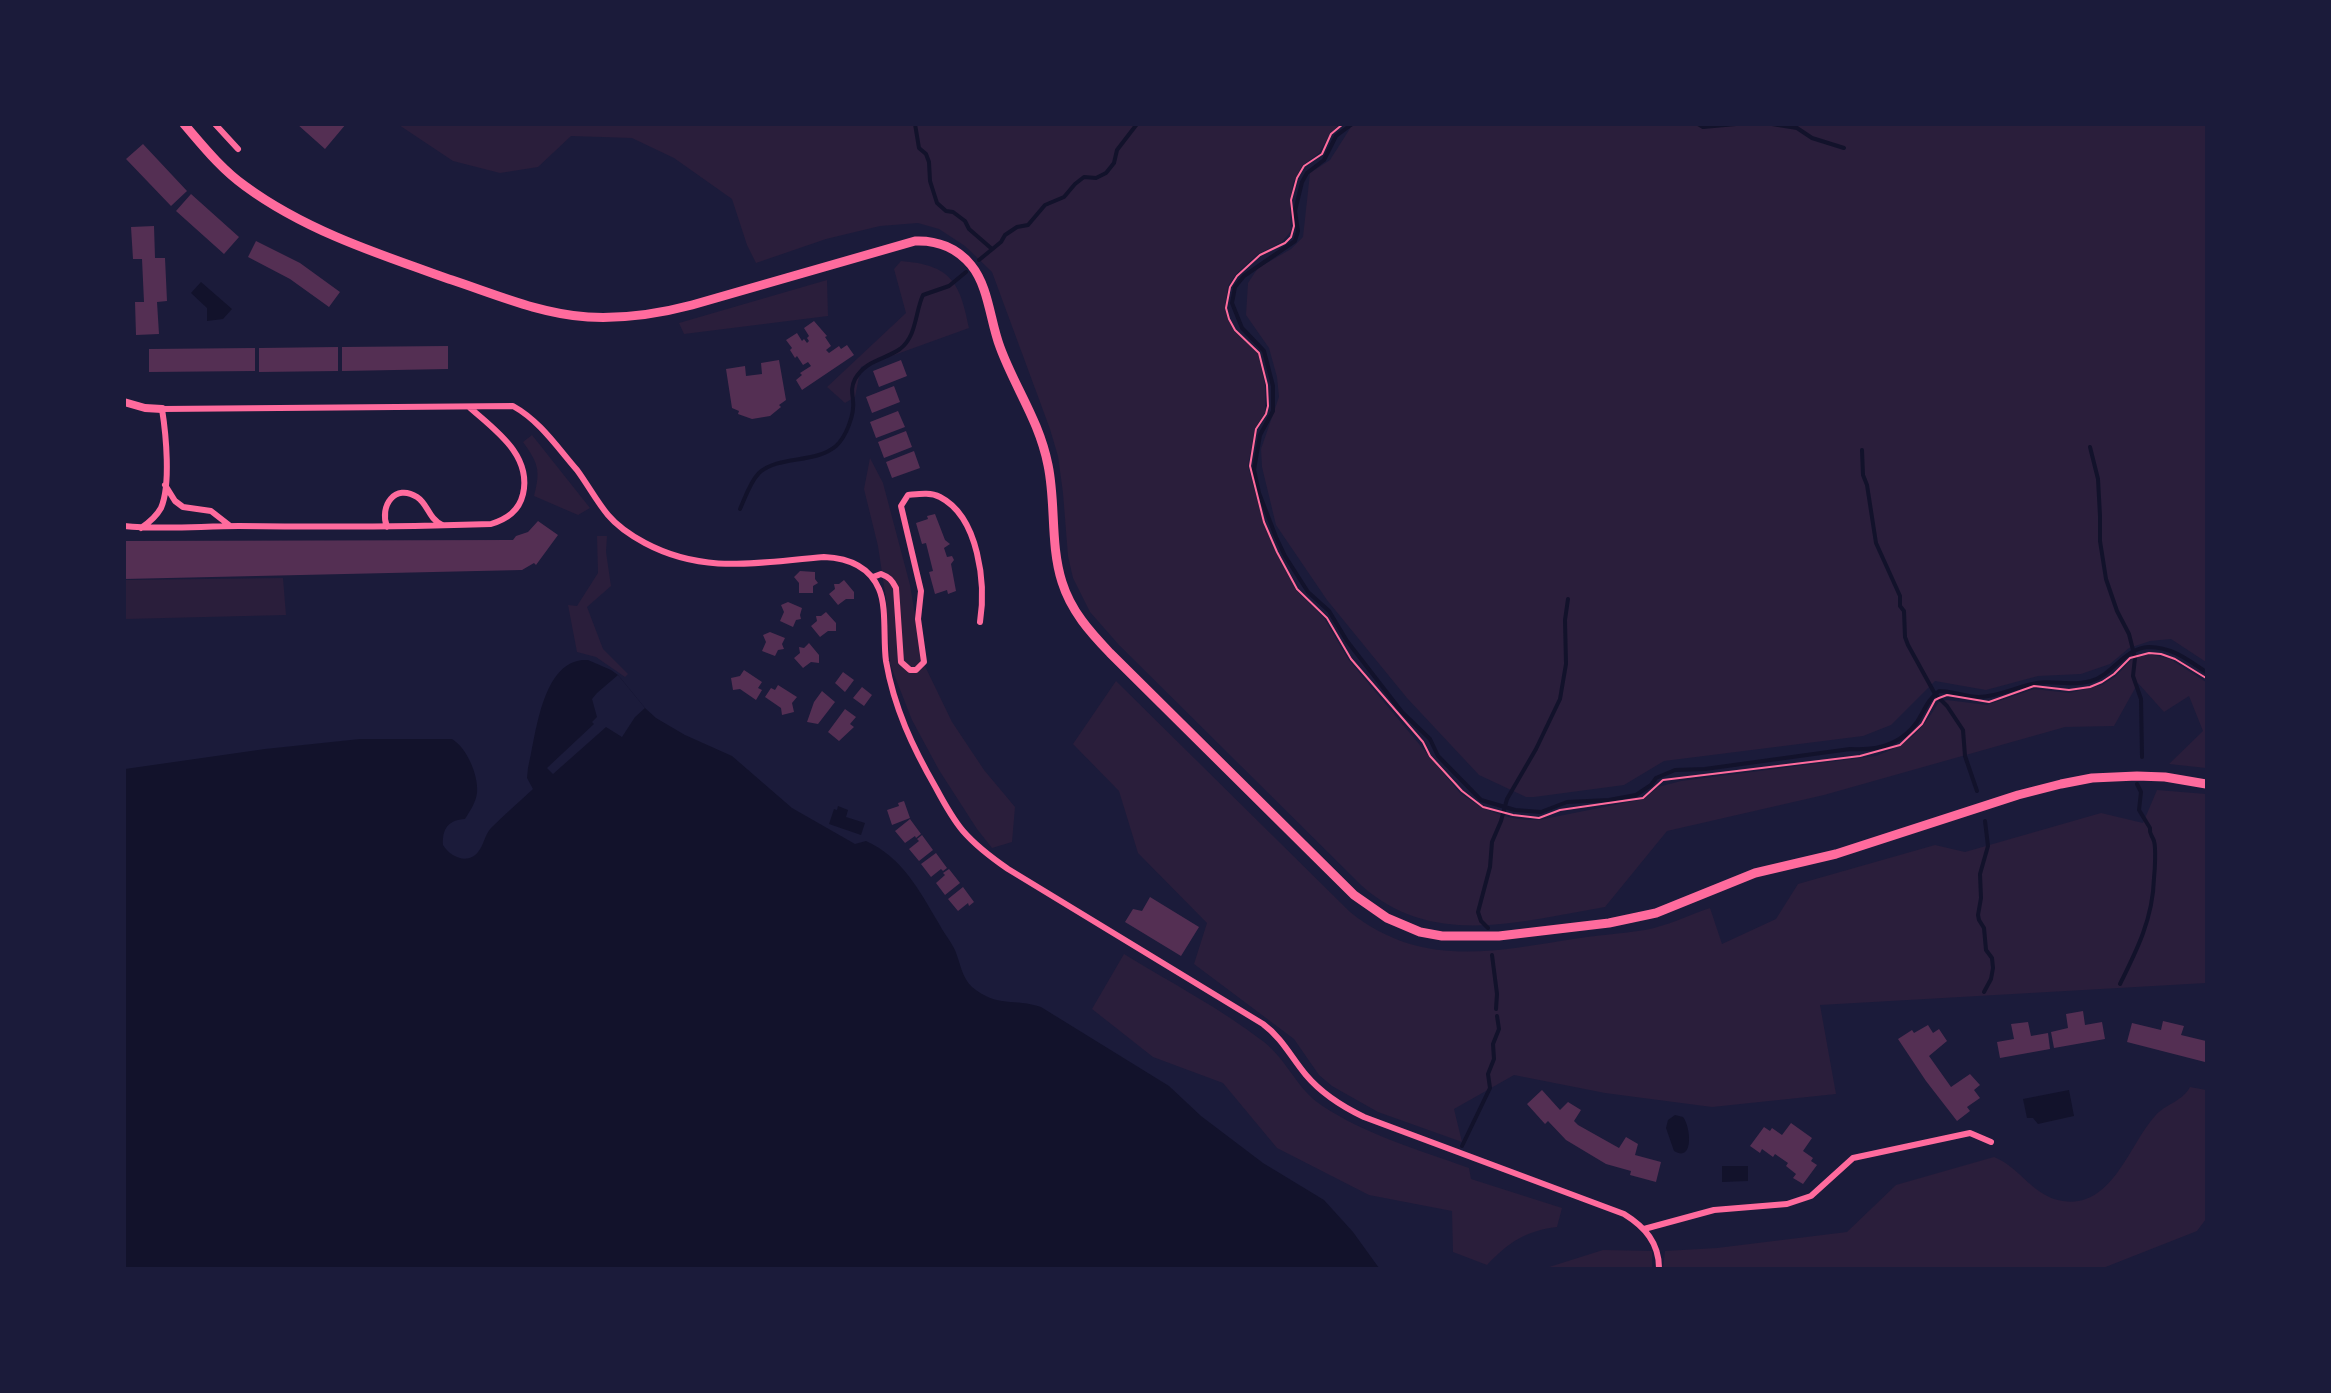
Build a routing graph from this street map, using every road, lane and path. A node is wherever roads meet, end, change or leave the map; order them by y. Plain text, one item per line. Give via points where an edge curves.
1 (184, 124) edge
2 (215, 124) edge
3 (1343, 124) edge
4 (238, 149) dead end
5 (124, 402) edge
6 (469, 407) junction
7 (162, 409) junction
8 (165, 485) junction
9 (124, 526) edge
10 (231, 526) junction
11 (443, 526) junction
12 (387, 527) junction
13 (141, 528) junction
14 (873, 578) junction
15 (980, 622) dead end
16 (2206, 678) edge
17 (2206, 784) edge
18 (1991, 1142) dead end
19 (1644, 1228) junction
20 (1659, 1269) edge

1 - 17 main road via 236,179 293,216 374,253 555,313 610,318 655,313 915,241 935,243 958,253 981,283 1000,346 1036,424 1050,477 1060,574 1080,619 1354,894 1381,915 1410,928 1474,938 1620,922 1656,913 1755,873 1836,854 2061,783 2137,776
2 - 4 street
3 - 16 path via 1331,134 1322,154 1304,166 1297,178 1291,237 1252,261 1230,287 1226,308 1229,319 1259,353 1267,385 1268,406 1256,429 1250,466 1264,522 1297,589 1327,618 1351,659 1423,742 1430,756 1462,791 1483,807 1539,818 1560,810 1644,798 1664,780 1860,756 1900,745 1922,723 1935,700 1947,695 1989,702 2034,686 2069,690 2090,687 2139,654 2161,654 2175,659
5 - 7 street
6 - 7 street
6 - 11 street via 517,454 525,485 518,507 504,520
6 - 14 street via 513,406 528,414 588,484 609,516 632,536 660,551 712,565 842,558 859,565
7 - 8 street
8 - 10 street via 183,507 211,511
8 - 13 street via 162,505
9 - 13 street
10 - 12 street
10 - 13 street
11 - 12 street
11 - 12 street via 419,498 399,494 385,507
14 - 15 street via 886,576 896,588 901,662 916,670 924,662 918,619 921,591 901,506 908,495 940,497 961,518 978,555 983,595
14 - 19 street via 883,600 886,661 902,720 953,817 983,851 1263,1024 1283,1042 1314,1085 1338,1104 1614,1210
18 - 19 street via 1970,1133 1853,1158 1811,1196 1787,1204 1714,1210
19 - 20 street via 1656,1247

